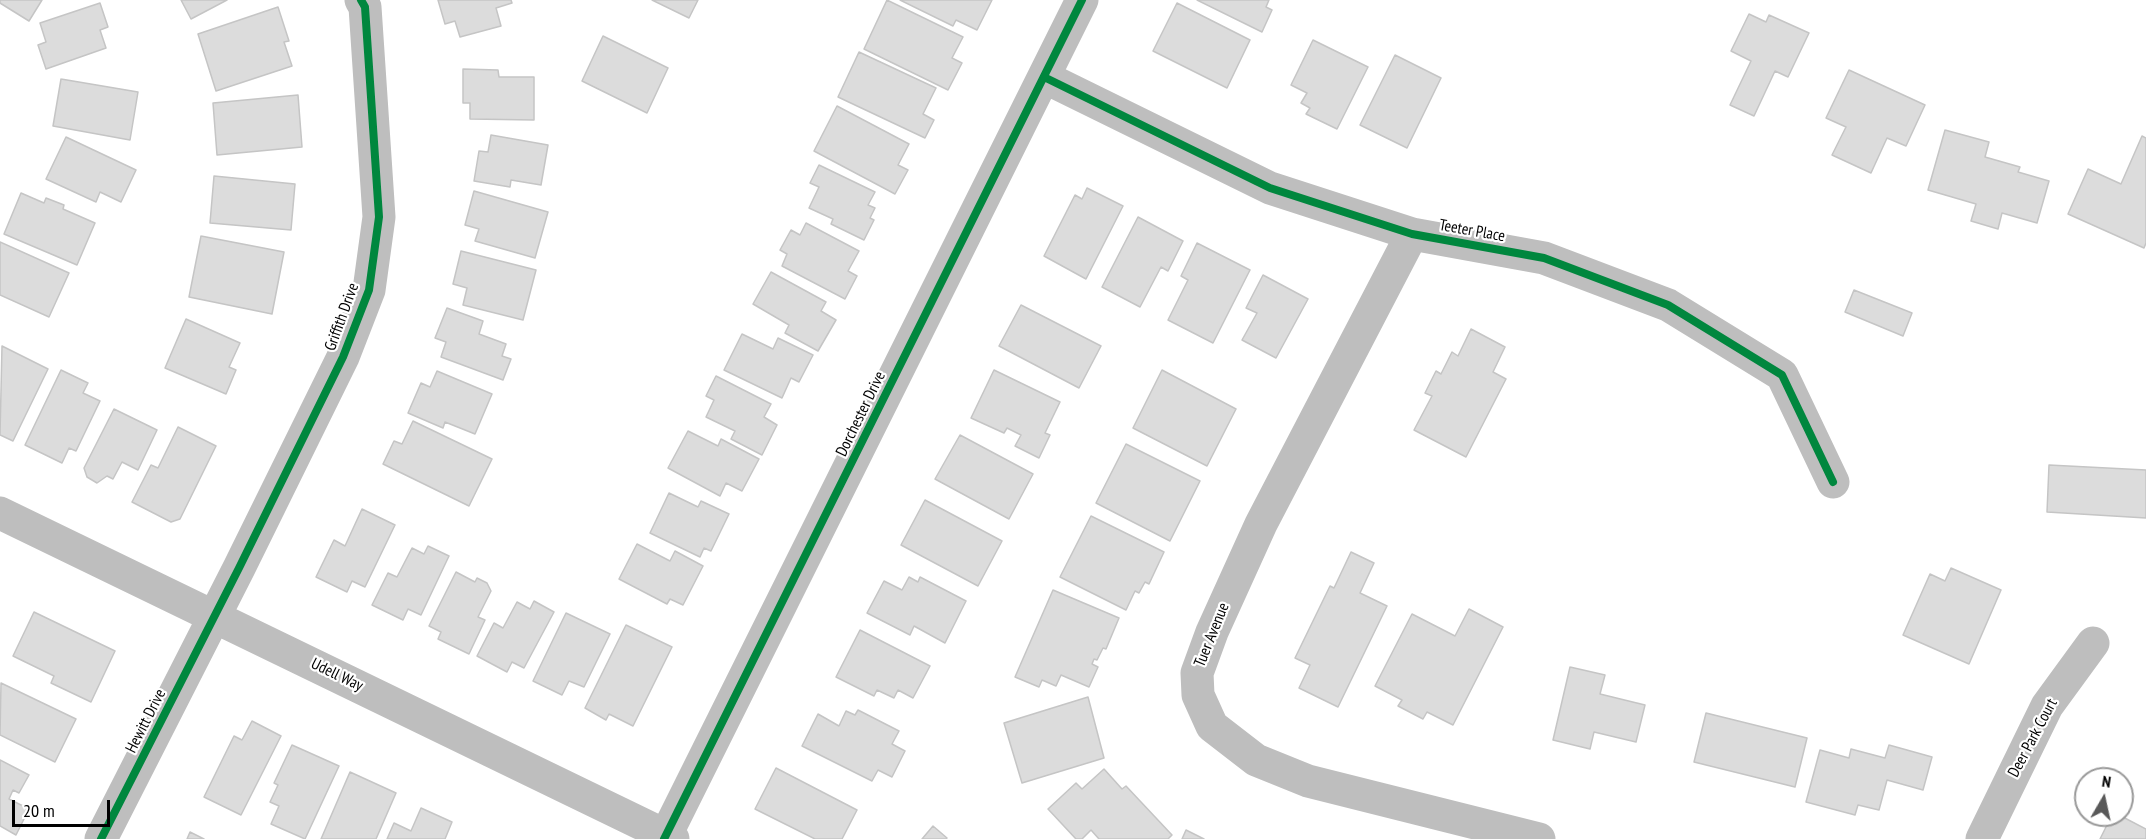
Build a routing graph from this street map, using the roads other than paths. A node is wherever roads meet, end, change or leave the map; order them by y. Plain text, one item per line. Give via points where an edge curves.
1 (361, 0) edge
2 (1082, 0) edge
3 (1044, 77) junction
4 (1412, 234) junction
5 (1833, 482) dead end
6 (0, 513) edge
7 (215, 615) junction
8 (2093, 643) dead end
9 (668, 838) edge
10 (101, 839) edge
11 (1539, 839) edge
12 (1982, 839) edge

1 - 7 street, Griffith Drive via 365,7 379,217 369,290 342,357
2 - 3 street, Dorchester Drive
3 - 4 street, Teeter Place via 1270,188
3 - 9 street, Dorchester Drive
4 - 5 street, Teeter Place via 1544,258 1668,304 1782,375
4 - 11 street, Tuer Avenue via 1261,524 1212,632 1197,673 1198,695 1212,726 1256,760 1308,781
6 - 7 street, Udell Way
7 - 9 street, Udell Way
7 - 10 street, Hewitt Drive
8 - 12 street, Deer Park Court via 2047,706

